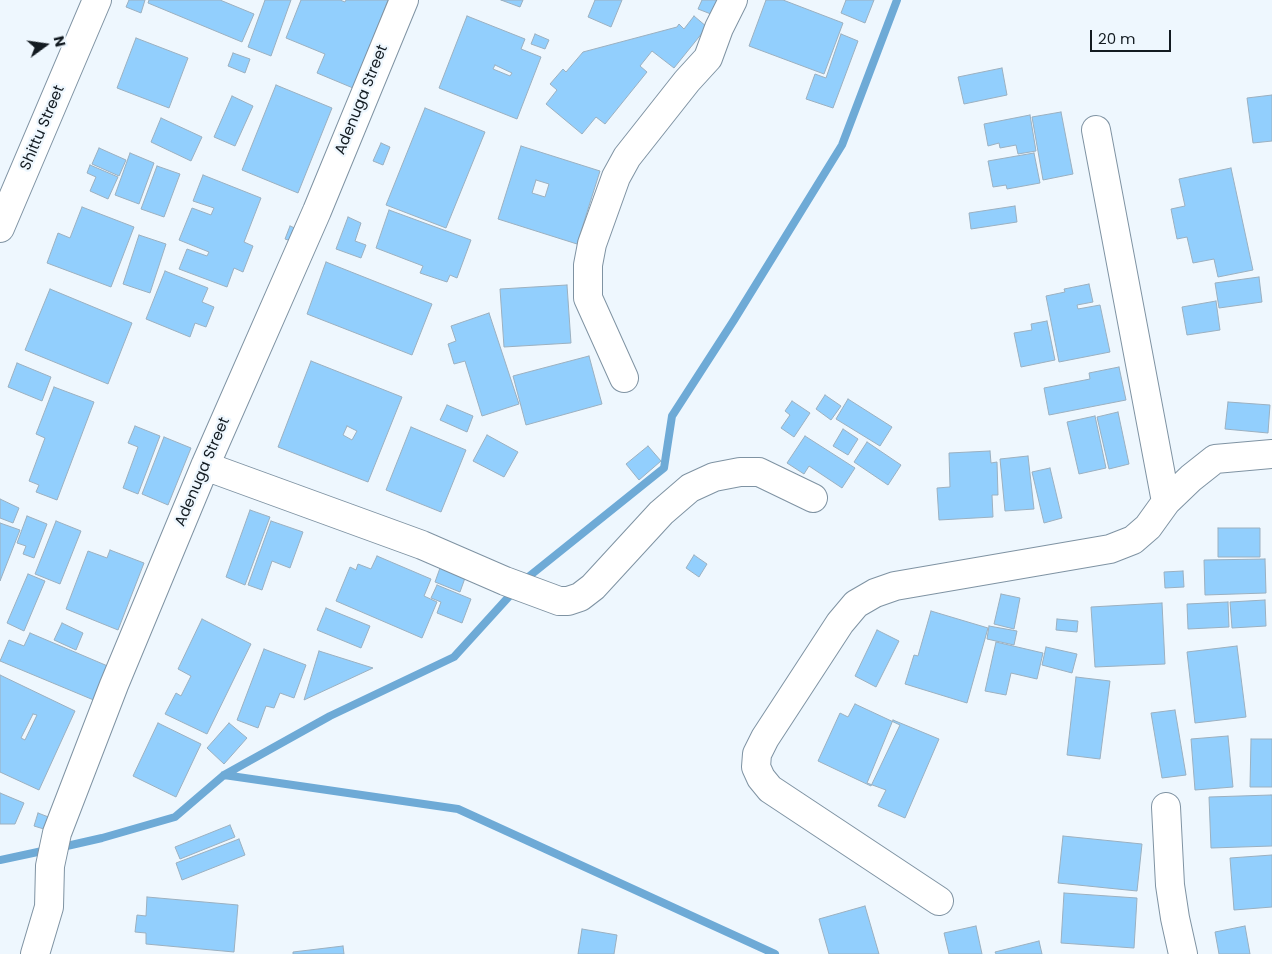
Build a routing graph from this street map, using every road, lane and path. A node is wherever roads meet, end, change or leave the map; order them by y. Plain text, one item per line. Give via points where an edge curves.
1 (97, 0) edge
2 (404, 0) edge
3 (733, 0) edge
4 (1096, 130) dead end
5 (0, 228) edge
6 (624, 378) dead end
7 (1272, 454) edge
8 (205, 466) junction
9 (813, 498) dead end
10 (1166, 502) junction
11 (1166, 806) dead end
12 (938, 901) dead end
13 (35, 954) edge
14 (1183, 954) edge

1 - 5 street, Shittu Street
2 - 8 street, Adenuga Street via 313,220
3 - 6 street via 708,58 628,157 616,177 592,244 588,298
4 - 10 street
7 - 10 street via 1215,458
8 - 9 street via 422,545 559,601 580,597 594,587 661,513 690,488 714,477 759,472
8 - 13 street, Adenuga Street via 57,833 50,866 49,907
10 - 12 street via 1148,528 1133,540 1110,549 896,586 856,604 820,652 765,738 757,754 756,767 770,789
11 - 14 street via 1170,885

